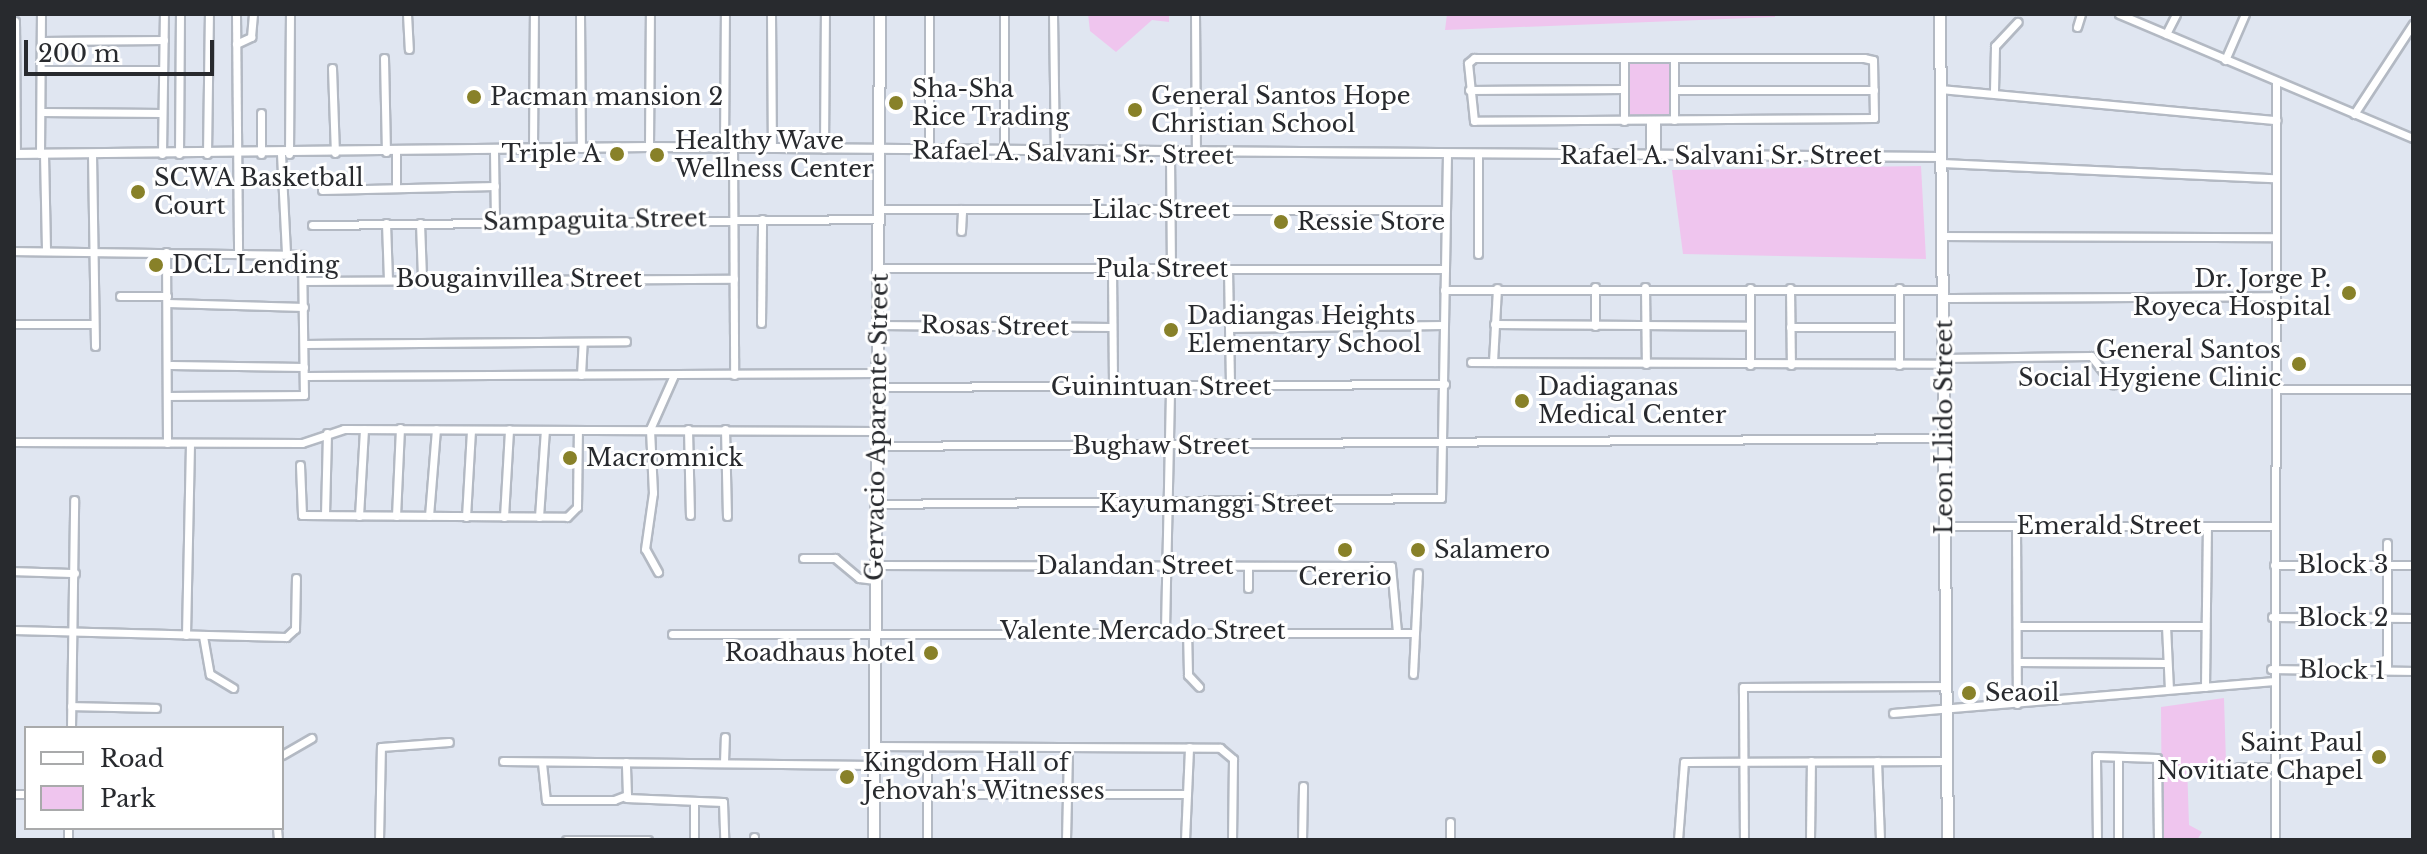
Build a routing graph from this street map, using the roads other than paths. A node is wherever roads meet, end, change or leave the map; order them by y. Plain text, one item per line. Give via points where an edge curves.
1 (41, 14) edge
2 (164, 14) edge
3 (180, 14) edge
4 (209, 14) edge
5 (236, 14) edge
6 (253, 14) edge
7 (290, 14) edge
8 (407, 14) edge
9 (534, 14) edge
10 (580, 14) edge
11 (650, 14) edge
12 (725, 14) edge
13 (771, 14) edge
14 (825, 14) edge
15 (880, 14) edge
16 (929, 14) edge
17 (1004, 14) edge
18 (1053, 14) edge
19 (1195, 14) edge
20 (1940, 14) edge
21 (2081, 14) edge
22 (2119, 14) edge
23 (2176, 14) edge
24 (2245, 14) edge
25 (15, 21) edge
26 (2017, 22) dead end
27 (2413, 24) edge
28 (2077, 27) dead end
29 (2166, 34) junction
30 (164, 40) junction
31 (42, 41) junction
32 (236, 44) junction
33 (409, 49) dead end
34 (384, 58) dead end
35 (1624, 58) junction
36 (1674, 58) junction
37 (2225, 60) junction
38 (332, 68) dead end
39 (41, 70) junction
40 (163, 70) junction
41 (2276, 81) junction
42 (1624, 89) junction
43 (1940, 89) junction
44 (1469, 90) junction
45 (1674, 90) junction
46 (1874, 90) junction
47 (1994, 91) junction
48 (41, 112) junction
49 (162, 113) junction
50 (261, 113) dead end
51 (2354, 114) junction
52 (1674, 120) junction
53 (2277, 120) junction
54 (1624, 121) junction
55 (1653, 122) junction
56 (2413, 138) edge
57 (649, 147) junction
58 (581, 148) junction
59 (729, 148) junction
60 (772, 148) junction
61 (533, 149) junction
62 (824, 149) junction
63 (879, 149) junction
64 (929, 150) junction
65 (494, 151) junction
66 (386, 152) junction
67 (396, 152) junction
68 (1004, 152) junction
69 (335, 153) junction
70 (1055, 153) junction
71 (15, 154) edge
72 (42, 154) junction
73 (92, 154) junction
74 (162, 154) junction
75 (179, 154) junction
76 (207, 154) junction
77 (234, 154) junction
78 (261, 154) junction
79 (285, 154) junction
80 (1170, 155) junction
81 (1196, 156) junction
82 (1478, 156) junction
83 (1653, 156) junction
84 (1447, 157) junction
85 (1940, 160) junction
86 (2276, 178) junction
87 (495, 186) junction
88 (396, 188) junction
89 (322, 190) dead end
90 (962, 209) junction
91 (1170, 210) junction
92 (1444, 210) junction
93 (879, 214) junction
94 (734, 219) junction
95 (762, 219) junction
96 (495, 221) junction
97 (386, 223) junction
98 (420, 223) junction
99 (312, 225) dead end
100 (961, 231) dead end
101 (1943, 236) junction
102 (2276, 237) junction
103 (14, 251) edge
104 (46, 251) junction
105 (94, 252) junction
106 (166, 252) junction
107 (238, 252) junction
108 (286, 253) junction
109 (1478, 254) dead end
110 (878, 268) junction
111 (1112, 269) junction
112 (1171, 269) junction
113 (1228, 269) junction
114 (1445, 269) junction
115 (422, 278) junction
116 (388, 279) junction
117 (734, 279) junction
118 (305, 281) junction
119 (1595, 287) junction
120 (1645, 287) junction
121 (1497, 288) junction
122 (1750, 288) junction
123 (1790, 288) junction
124 (1899, 288) junction
125 (1444, 290) junction
126 (1944, 294) junction
127 (120, 296) dead end
128 (2276, 296) junction
129 (167, 299) junction
130 (304, 307) junction
131 (761, 323) dead end
132 (14, 324) edge
133 (94, 324) junction
134 (1494, 324) junction
135 (878, 325) junction
136 (1443, 325) junction
137 (1595, 326) junction
138 (1646, 326) junction
139 (1749, 326) junction
140 (1112, 327) junction
141 (1790, 327) junction
142 (1899, 327) junction
143 (1229, 328) junction
144 (626, 341) dead end
145 (583, 342) junction
146 (304, 344) junction
147 (95, 346) dead end
148 (1943, 361) junction
149 (1471, 362) dead end
150 (1493, 362) junction
151 (1646, 364) junction
152 (171, 365) junction
153 (1750, 365) junction
154 (1791, 365) junction
155 (1899, 365) junction
156 (304, 367) junction
157 (878, 373) junction
158 (581, 375) junction
159 (674, 375) junction
160 (734, 375) junction
161 (305, 376) junction
162 (1445, 384) junction
163 (2113, 384) dead end
164 (1113, 386) junction
165 (877, 387) junction
166 (1170, 387) junction
167 (1230, 387) junction
168 (2276, 389) junction
169 (2413, 389) edge
170 (170, 396) junction
171 (400, 428) junction
172 (364, 429) junction
173 (436, 429) junction
174 (509, 429) junction
175 (650, 429) junction
176 (688, 429) junction
177 (725, 429) junction
178 (471, 430) junction
179 (545, 430) junction
180 (578, 430) junction
181 (877, 431) junction
182 (327, 433) junction
183 (1943, 438) junction
184 (14, 442) edge
185 (167, 443) junction
186 (190, 443) junction
187 (1444, 445) junction
188 (877, 446) junction
189 (1170, 446) junction
190 (300, 465) dead end
191 (74, 500) dead end
192 (876, 504) junction
193 (1170, 505) junction
194 (325, 515) junction
195 (690, 515) dead end
196 (359, 516) junction
197 (396, 516) junction
198 (429, 516) junction
199 (727, 516) dead end
200 (466, 517) junction
201 (504, 517) junction
202 (539, 517) junction
203 (1944, 526) junction
204 (2016, 526) junction
205 (2207, 526) junction
206 (2274, 526) junction
207 (2387, 543) dead end
208 (803, 558) dead end
209 (875, 565) junction
210 (2274, 565) junction
211 (2387, 565) junction
212 (2413, 565) edge
213 (1167, 567) junction
214 (1248, 567) junction
215 (14, 571) edge
216 (658, 572) dead end
217 (75, 573) junction
218 (1418, 573) dead end
219 (296, 578) dead end
220 (875, 580) junction
221 (1248, 588) dead end
222 (2272, 617) junction
223 (2387, 618) junction
224 (2413, 618) edge
225 (2018, 626) junction
226 (2166, 626) junction
227 (2205, 626) junction
228 (14, 630) edge
229 (874, 630) junction
230 (1165, 630) junction
231 (1187, 630) junction
232 (1397, 632) junction
233 (73, 633) junction
234 (1411, 633) junction
235 (672, 634) dead end
236 (186, 635) junction
237 (203, 636) junction
238 (2018, 662) junction
239 (2166, 663) junction
240 (2271, 669) junction
241 (2387, 670) junction
242 (2413, 671) edge
243 (1413, 674) dead end
244 (2271, 681) junction
245 (1946, 686) junction
246 (1199, 687) dead end
247 (2205, 687) junction
248 (233, 688) dead end
249 (2169, 689) junction
250 (2017, 704) junction
251 (71, 706) junction
252 (156, 708) dead end
253 (1946, 710) junction
254 (1893, 713) dead end
255 (71, 726) edge
256 (725, 737) dead end
257 (311, 738) dead end
258 (449, 742) dead end
259 (873, 746) junction
260 (927, 747) junction
261 (1189, 747) junction
262 (1068, 749) junction
263 (284, 754) edge
264 (2118, 757) junction
265 (503, 761) dead end
266 (1811, 761) junction
267 (1877, 761) junction
268 (1946, 761) junction
269 (626, 762) junction
270 (724, 762) junction
271 (1743, 762) junction
272 (542, 763) junction
273 (874, 765) junction
274 (2239, 767) dead end
275 (2273, 767) junction
276 (1303, 786) dead end
277 (927, 794) junction
278 (1187, 794) junction
279 (1068, 796) junction
280 (626, 798) junction
281 (694, 801) junction
282 (1450, 822) dead end
283 (379, 840) edge
284 (566, 840) edge
285 (648, 840) edge
286 (694, 840) edge
287 (724, 840) edge
288 (874, 840) edge
289 (927, 840) edge
290 (1066, 840) edge
291 (1185, 840) edge
292 (1232, 840) edge
293 (1302, 840) edge
294 (1450, 840) edge
295 (1678, 840) edge
296 (1744, 840) edge
297 (1810, 840) edge
298 (1880, 840) edge
299 (1948, 840) edge
300 (2097, 840) edge
301 (2118, 840) edge
302 (2158, 840) edge
303 (2275, 840) edge

1 - 31 street
2 - 30 street
3 - 75 street
4 - 76 street
5 - 32 street
6 - 32 street via 251,37
7 - 79 street
8 - 33 street
9 - 61 street
10 - 58 street
11 - 57 street
12 - 59 street
13 - 60 street
14 - 62 street
15 - 63 main road, Gervacio Aparente Street
16 - 64 street
17 - 68 street
18 - 70 street
19 - 81 street
20 - 43 main road, Leon Llido Street
21 - 28 street
22 - 29 street
23 - 29 street
24 - 37 street
25 - 71 street
26 - 47 street via 1995,46
27 - 51 street
29 - 37 street
30 - 31 street
30 - 40 street
31 - 39 street
32 - 77 street
34 - 66 street
35 - 36 street
35 - 42 street
35 - 44 street via 1471,58
36 - 45 street
36 - 46 street via 1869,58
37 - 41 street
38 - 69 street
39 - 40 street
39 - 48 street
40 - 49 street
41 - 51 street
41 - 53 street
42 - 44 street
42 - 54 street
43 - 47 street
43 - 85 main road, Leon Llido Street
44 - 54 street via 1474,121
45 - 46 street
45 - 52 street
46 - 52 street via 1869,122
47 - 53 street
48 - 49 street
48 - 72 street
49 - 74 street
50 - 78 street
51 - 56 street
52 - 55 street
53 - 86 street
54 - 55 street
55 - 83 street
57 - 58 street, Rafael A. Salvani Sr. Street
57 - 59 street, Rafael A. Salvani Sr. Street
58 - 61 street, Rafael A. Salvani Sr. Street
59 - 60 street, Rafael A. Salvani Sr. Street
59 - 94 street
60 - 62 street, Rafael A. Salvani Sr. Street
61 - 65 street, Rafael A. Salvani Sr. Street
62 - 63 street, Rafael A. Salvani Sr. Street
63 - 64 street, Rafael A. Salvani Sr. Street
63 - 93 main road, Gervacio Aparente Street
64 - 68 street, Rafael A. Salvani Sr. Street
65 - 67 street, Rafael A. Salvani Sr. Street
65 - 87 street
66 - 67 street, Rafael A. Salvani Sr. Street
66 - 69 street, Rafael A. Salvani Sr. Street
67 - 88 street
68 - 70 street, Rafael A. Salvani Sr. Street
69 - 79 street, Rafael A. Salvani Sr. Street
70 - 80 street, Rafael A. Salvani Sr. Street
71 - 72 street, Rafael A. Salvani Sr. Street
72 - 73 street, Rafael A. Salvani Sr. Street
72 - 104 street
73 - 74 street, Rafael A. Salvani Sr. Street
73 - 105 street
74 - 75 street, Rafael A. Salvani Sr. Street
75 - 76 street, Rafael A. Salvani Sr. Street
76 - 77 street, Rafael A. Salvani Sr. Street
77 - 78 street, Rafael A. Salvani Sr. Street
77 - 107 street
78 - 79 street, Rafael A. Salvani Sr. Street
79 - 108 street
80 - 81 street, Rafael A. Salvani Sr. Street
80 - 91 street
81 - 84 street, Rafael A. Salvani Sr. Street
82 - 83 street, Rafael A. Salvani Sr. Street
82 - 84 street, Rafael A. Salvani Sr. Street
82 - 109 street
83 - 85 street, Rafael A. Salvani Sr. Street
84 - 92 street, Kayumanggi Street
85 - 86 street
85 - 101 main road, Leon Llido Street
86 - 102 street
87 - 88 street
87 - 96 street
88 - 89 street
90 - 91 street, Lilac Street
90 - 93 street, Lilac Street
90 - 100 street
91 - 92 street, Lilac Street
91 - 112 street
92 - 114 street, Kayumanggi Street
93 - 95 street, Sampaguita Street
93 - 110 main road, Gervacio Aparente Street
94 - 95 street, Sampaguita Street
94 - 96 street, Sampaguita Street
94 - 117 street
95 - 131 street
96 - 98 street, Sampaguita Street
97 - 98 street, Sampaguita Street
97 - 99 street, Sampaguita Street
97 - 116 street
98 - 115 street
101 - 102 street
101 - 126 main road, Leon Llido Street
102 - 128 street
103 - 104 street
104 - 105 street
105 - 106 street
105 - 133 street
106 - 107 street
106 - 129 street
107 - 108 street
108 - 118 street via 302,255
110 - 111 street, Pula Street
110 - 135 main road, Gervacio Aparente Street
111 - 112 street, Pula Street
111 - 140 street
112 - 113 street, Pula Street
113 - 114 street, Pula Street
113 - 143 street
114 - 125 street, Kayumanggi Street
115 - 116 street, Bougainvillea Street
115 - 117 street, Bougainvillea Street
116 - 118 street, Bougainvillea Street
117 - 160 street
118 - 130 street
119 - 120 street
119 - 121 street
119 - 137 street
120 - 122 street
120 - 138 street
121 - 125 street
121 - 134 street
122 - 123 street
122 - 139 street
123 - 124 street
123 - 141 street
124 - 126 street
124 - 142 street
125 - 136 street, Kayumanggi Street
126 - 128 street
126 - 148 main road, Leon Llido Street
127 - 129 street
128 - 168 street
129 - 130 street
129 - 152 street
130 - 146 street
132 - 133 street
133 - 147 street
134 - 137 street
134 - 150 street
135 - 140 street, Rosas Street
135 - 157 main road, Gervacio Aparente Street
136 - 143 street
136 - 162 street, Kayumanggi Street
137 - 138 street
138 - 139 street
138 - 151 street
139 - 153 street
140 - 164 street
141 - 142 street
141 - 154 street
142 - 155 street
143 - 167 street
144 - 145 street
145 - 146 street
145 - 158 street
146 - 156 street
148 - 155 street
148 - 163 street via 2096,357
148 - 183 main road, Leon Llido Street
149 - 150 street
150 - 151 street
151 - 153 street
152 - 156 street
152 - 170 street
153 - 154 street
154 - 155 street
156 - 161 street
157 - 160 street
157 - 165 main road, Gervacio Aparente Street
158 - 159 street
158 - 161 street
159 - 160 street
159 - 175 street
161 - 170 street via 300,398
162 - 167 street, Guinintuan Street
162 - 187 street, Kayumanggi Street
164 - 165 street, Guinintuan Street
164 - 166 street, Guinintuan Street
165 - 181 main road, Gervacio Aparente Street
166 - 167 street, Guinintuan Street
166 - 189 street
168 - 169 street
168 - 206 street
170 - 185 street
171 - 172 street
171 - 173 street
171 - 197 street
172 - 182 street
172 - 196 street
173 - 178 street
173 - 198 street
174 - 178 street
174 - 179 street
174 - 201 street
175 - 176 street
175 - 180 street
175 - 216 street via 653,493 645,549
176 - 177 street
176 - 195 street
177 - 181 street
177 - 199 street
178 - 200 street
179 - 180 street
179 - 202 street
180 - 202 street via 576,512
181 - 188 main road, Gervacio Aparente Street
182 - 186 street via 309,443
182 - 194 street
183 - 187 street, Bughaw Street
183 - 203 main road, Leon Llido Street
184 - 185 street
185 - 186 street
186 - 236 street
187 - 189 street, Bughaw Street
187 - 193 street, Kayumanggi Street via 1437,500
188 - 189 street, Bughaw Street
188 - 192 main road, Gervacio Aparente Street
189 - 193 street
190 - 194 street via 298,509
191 - 217 street
192 - 193 street, Kayumanggi Street
192 - 209 main road, Gervacio Aparente Street
193 - 213 street
194 - 196 street
196 - 197 street
197 - 198 street
198 - 200 street
200 - 201 street
201 - 202 street
203 - 204 street, Emerald Street
203 - 245 main road, Leon Llido Street
204 - 205 street, Emerald Street
204 - 225 street
205 - 206 street, Emerald Street
205 - 227 street
206 - 210 street
207 - 211 street
208 - 220 street via 835,558 859,578
209 - 213 street, Dalandan Street
209 - 220 main road, Gervacio Aparente Street
210 - 211 street, Block 3
210 - 222 street
211 - 212 street, Block 3
211 - 223 street
213 - 214 street, Dalandan Street
213 - 230 street
214 - 221 street
214 - 232 street, Dalandan Street via 1396,568
215 - 217 street
217 - 233 street
218 - 234 street
219 - 237 street via 289,636
220 - 229 main road, Gervacio Aparente Street
222 - 223 street, Block 2
222 - 240 street
223 - 224 street, Block 2
223 - 241 street
225 - 226 street
225 - 238 street
226 - 227 street
226 - 239 street
227 - 247 street
228 - 233 street
229 - 230 street, Valente Mercado Street
229 - 235 street, Valente Mercado Street
229 - 259 main road, Gervacio Aparente Street
230 - 231 street, Valente Mercado Street
231 - 232 street, Valente Mercado Street
231 - 246 street via 1188,675
232 - 234 street, Valente Mercado Street
233 - 236 street
233 - 251 street
234 - 243 street
236 - 237 street
237 - 248 street via 210,674
238 - 239 street
238 - 250 street
239 - 249 street
240 - 241 street, Block 1
240 - 244 street
241 - 242 street, Block 1
244 - 247 street
244 - 275 street
245 - 253 main road, Leon Llido Street
245 - 271 street via 1743,687
247 - 249 street
249 - 250 street
250 - 253 street
251 - 252 street
251 - 255 street
253 - 254 street
253 - 268 main road, Leon Llido Street
256 - 270 street
257 - 263 street
258 - 283 street via 381,747
259 - 260 street
259 - 273 main road, Gervacio Aparente Street
260 - 262 street
260 - 277 street
261 - 262 street
261 - 278 street
261 - 292 street via 1232,754
262 - 279 street
264 - 300 street via 2096,756
264 - 301 street
264 - 302 street via 2157,758
265 - 272 street
266 - 267 street
266 - 271 street
266 - 297 street
267 - 268 street
267 - 298 street
268 - 299 main road, Leon Llido Street
269 - 270 street
269 - 272 street
269 - 280 street
270 - 273 street
271 - 295 street via 1681,764
271 - 296 street
272 - 280 street via 546,800
273 - 288 main road, Gervacio Aparente Street
274 - 275 street
275 - 303 street
276 - 293 street
277 - 279 street
277 - 289 street
278 - 279 street
278 - 291 street
279 - 290 street
280 - 281 street
281 - 286 street
281 - 287 street via 724,804
282 - 294 street
284 - 285 street

